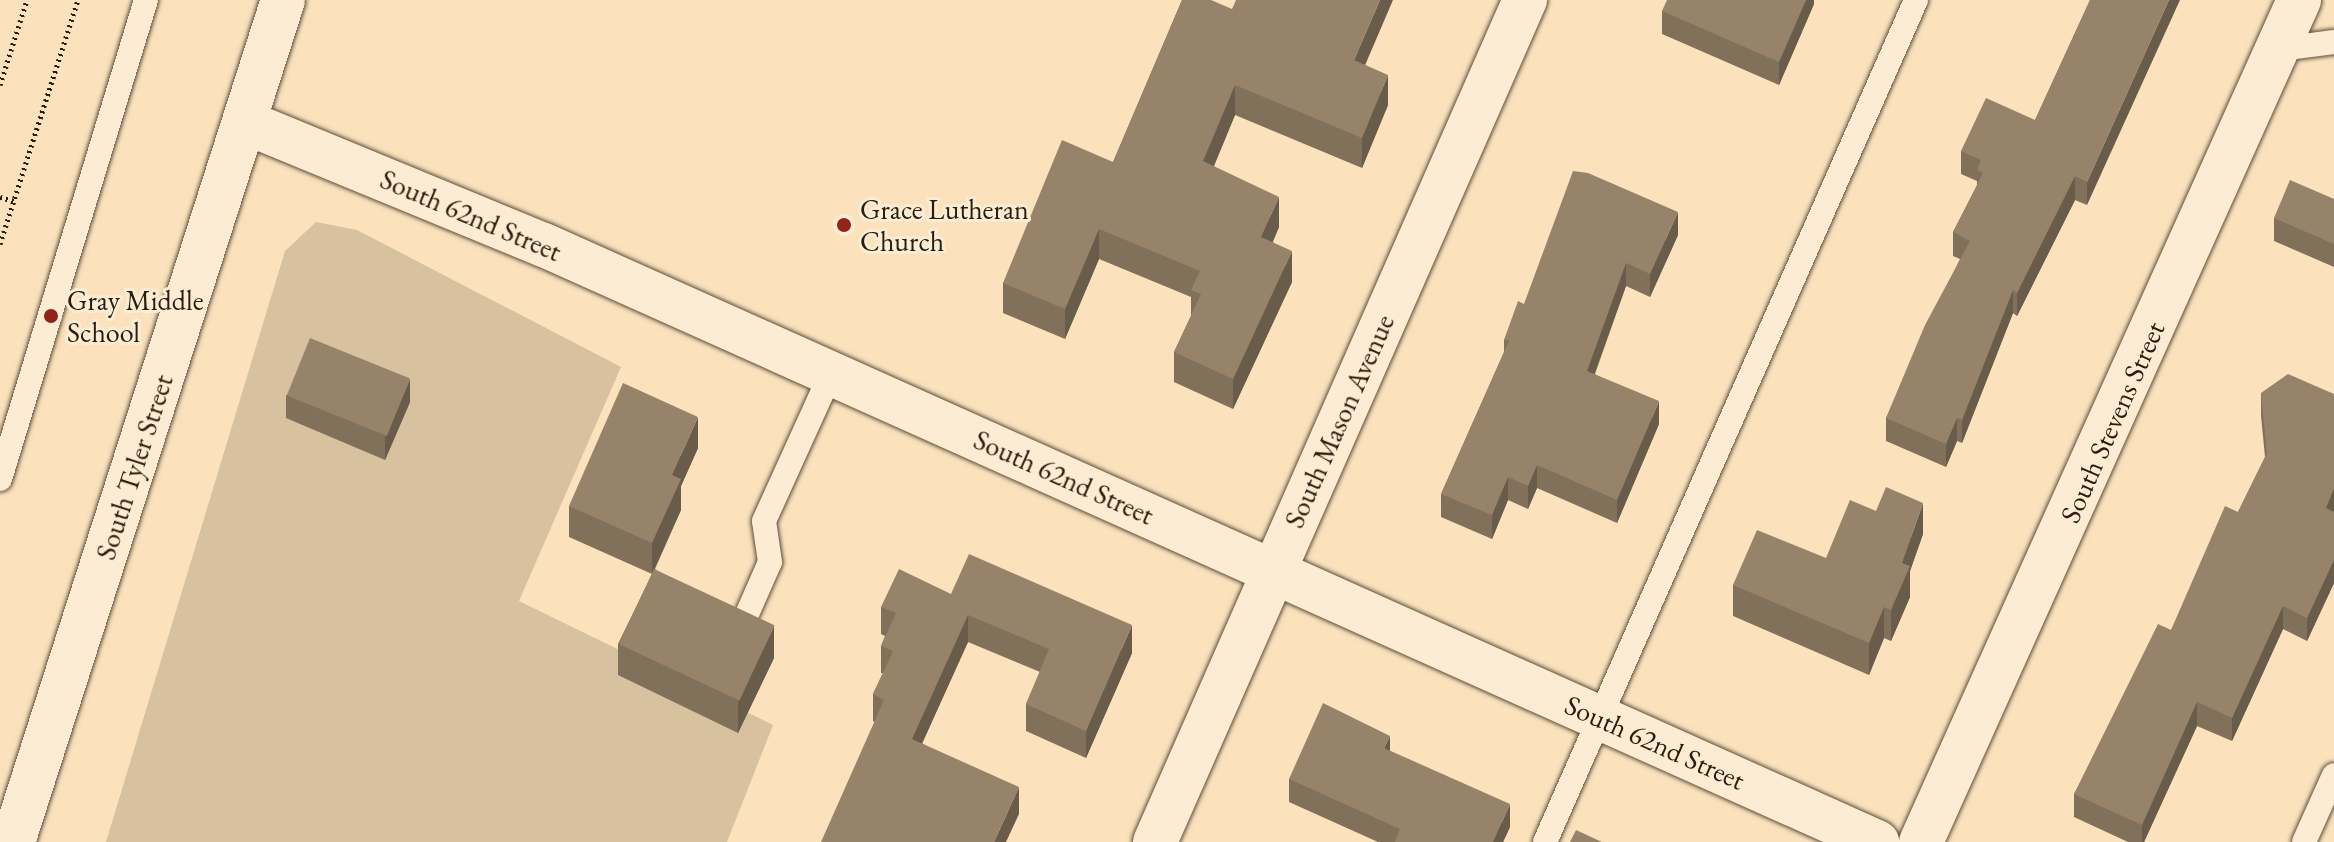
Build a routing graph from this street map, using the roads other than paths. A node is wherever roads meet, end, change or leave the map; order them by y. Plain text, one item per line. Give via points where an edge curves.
1 (146, 0) edge
2 (283, 0) edge
3 (1525, 0) edge
4 (1916, 0) edge
5 (2299, 0) edge
6 (2334, 42) edge
7 (2280, 49) junction
8 (245, 122) junction
9 (831, 373) junction
10 (0, 479) edge
11 (1273, 570) junction
12 (744, 621) edge
13 (1600, 718) junction
14 (2334, 775) edge
15 (13, 842) edge
16 (1155, 842) edge
17 (1545, 842) edge
18 (1877, 842) edge
19 (1921, 842) edge
20 (2304, 842) edge

1 - 10 lane
2 - 8 street, South Tyler Street
3 - 11 street, South Mason Avenue
4 - 13 lane
5 - 7 street, South Stevens Street
6 - 7 lane
7 - 19 street, South Stevens Street
8 - 9 street, South 62nd Street via 544,245
8 - 15 street, South Tyler Street
9 - 11 street, South 62nd Street
9 - 12 lane via 764,521 770,562
11 - 13 street, South 62nd Street
11 - 16 street, South Mason Avenue
13 - 17 lane
13 - 18 street, South 62nd Street
14 - 20 lane

